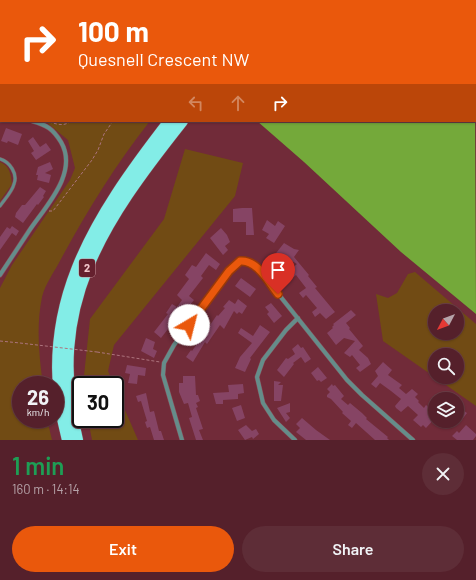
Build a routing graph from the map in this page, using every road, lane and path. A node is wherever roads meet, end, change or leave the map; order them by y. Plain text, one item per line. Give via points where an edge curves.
1 (36, 122) edge
2 (51, 122) edge
3 (70, 122) edge
4 (111, 122) edge
5 (169, 122) edge
6 (181, 122) edge
7 (0, 159) edge
8 (0, 206) edge
9 (45, 209) junction
10 (0, 275) edge
11 (298, 318) junction
12 (0, 341) edge
13 (164, 362) junction
14 (68, 440) edge
15 (77, 440) edge
16 (182, 440) edge
17 (296, 440) edge
18 (413, 440) edge

1 - 9 street via 47,125 64,148 65,172
2 - 3 path via 61,125
4 - 9 path via 92,160 53,211
5 - 14 highway, 2 via 100,220 73,278 61,325 58,359 58,385
6 - 15 highway, 2 via 110,222 84,275 71,322 68,354 69,399
7 - 8 lane via 6,161 14,170 15,184
9 - 10 street
11 - 13 street via 256,266 250,262 240,261 229,271
11 - 17 street via 263,360 257,377 263,403 274,420
11 - 18 street via 347,380
12 - 13 path, bridge
13 - 16 street via 163,375

